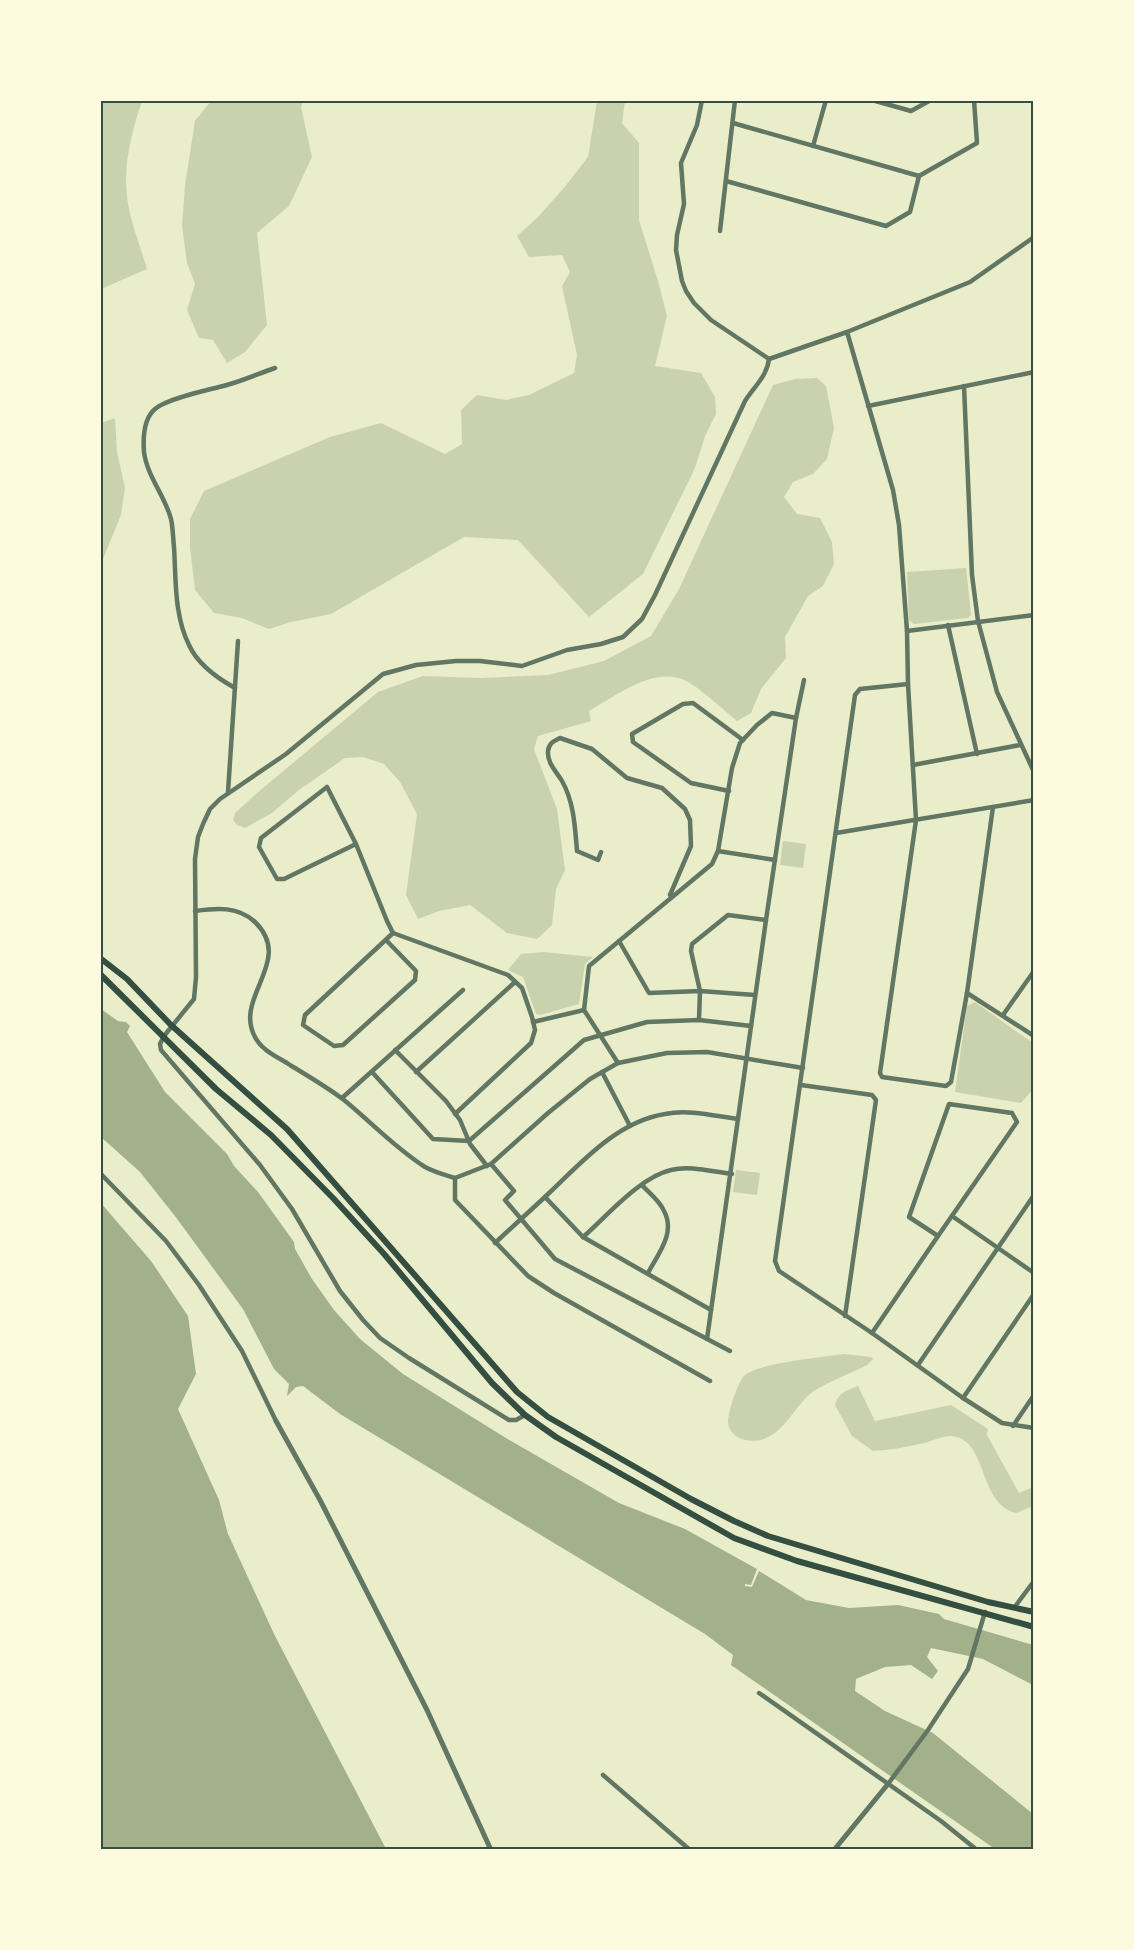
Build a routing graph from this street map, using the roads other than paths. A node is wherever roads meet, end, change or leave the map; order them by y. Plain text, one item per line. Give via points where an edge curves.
1 (702, 100) edge
2 (735, 100) edge
3 (826, 100) edge
4 (872, 100) edge
5 (931, 100) edge
6 (974, 100) edge
7 (892, 103) edge
8 (733, 123) junction
9 (813, 146) junction
10 (919, 176) junction
11 (726, 181) junction
12 (720, 231) dead end
13 (1034, 237) edge
14 (846, 332) junction
15 (769, 359) junction
16 (275, 368) dead end
17 (1034, 372) edge
18 (963, 386) junction
19 (868, 406) junction
20 (1034, 615) edge
21 (978, 621) junction
22 (948, 625) junction
23 (907, 631) junction
24 (238, 641) dead end
25 (804, 680) dead end
26 (908, 684) junction
27 (235, 688) junction
28 (796, 718) junction
29 (743, 740) junction
30 (1020, 745) junction
31 (977, 753) junction
32 (913, 765) junction
33 (1034, 772) edge
34 (729, 791) junction
35 (228, 792) junction
36 (1034, 800) edge
37 (993, 807) junction
38 (916, 820) junction
39 (836, 833) junction
40 (356, 843) junction
41 (718, 851) junction
42 (601, 852) dead end
43 (775, 860) junction
44 (669, 898) junction
45 (195, 911) junction
46 (766, 920) junction
47 (393, 933) junction
48 (386, 940) junction
49 (619, 941) junction
50 (100, 958) edge
51 (1034, 971) edge
52 (100, 974) edge
53 (515, 982) junction
54 (463, 990) dead end
55 (700, 991) junction
56 (967, 993) junction
57 (755, 995) junction
58 (584, 1010) junction
59 (1003, 1014) junction
60 (699, 1020) junction
61 (533, 1022) junction
62 (172, 1026) junction
63 (751, 1026) junction
64 (600, 1035) junction
65 (164, 1036) junction
66 (1034, 1036) edge
67 (395, 1050) junction
68 (747, 1058) junction
69 (618, 1063) junction
70 (803, 1068) junction
71 (372, 1072) junction
72 (416, 1072) junction
73 (602, 1072) junction
74 (801, 1085) junction
75 (342, 1098) junction
76 (455, 1114) junction
77 (738, 1119) junction
78 (630, 1126) junction
79 (469, 1141) junction
80 (489, 1165) junction
81 (100, 1173) edge
82 (732, 1174) junction
83 (455, 1178) junction
84 (642, 1185) junction
85 (1034, 1195) edge
86 (545, 1197) junction
87 (952, 1216) junction
88 (521, 1219) junction
89 (938, 1236) junction
90 (583, 1238) junction
91 (495, 1243) junction
92 (997, 1248) junction
93 (1034, 1272) edge
94 (648, 1273) junction
95 (1034, 1294) edge
96 (711, 1310) junction
97 (845, 1316) junction
98 (872, 1333) junction
99 (707, 1339) junction
100 (730, 1351) dead end
101 (918, 1365) junction
102 (710, 1381) dead end
103 (1034, 1395) edge
104 (963, 1398) junction
105 (525, 1415) junction
106 (276, 1421) joint
107 (1012, 1426) junction
108 (1034, 1428) edge
109 (1034, 1581) edge
110 (1014, 1608) junction
111 (985, 1612) junction
112 (1034, 1612) edge
113 (1034, 1627) edge
114 (759, 1693) dead end
115 (603, 1775) dead end
116 (890, 1781) junction
117 (491, 1850) edge
118 (690, 1850) edge
119 (834, 1850) edge
120 (977, 1850) edge

1 - 15 street via 697,125 681,163 684,204 676,250 682,281 694,303 711,320
2 - 8 street
3 - 9 street
4 - 7 street
5 - 7 street via 911,111
6 - 10 street via 977,143
8 - 9 street
8 - 11 street
9 - 10 street
10 - 11 street via 910,212 886,226
11 - 12 street
13 - 14 street via 970,282
14 - 15 street
14 - 19 street
15 - 35 street via 768,371 745,401 655,595 642,619 623,637 522,666 456,662 416,665 384,674 286,754
16 - 27 street via 162,404 146,421 144,432 144,453 172,521 180,619 189,646 216,678
17 - 18 street
18 - 19 street
18 - 21 street via 972,575
19 - 23 street via 893,489
20 - 21 street
21 - 22 street
21 - 30 street via 991,675
22 - 23 street
22 - 31 street
23 - 26 street
24 - 27 street
25 - 28 street
26 - 32 street
26 - 39 street via 860,689 855,695
27 - 35 street
28 - 29 street via 772,713
28 - 43 street
29 - 34 street via 732,768
29 - 34 street via 693,703 683,704 632,734 633,742 691,783
30 - 31 street
30 - 33 street
31 - 32 street
32 - 38 street
34 - 41 street
35 - 45 street via 210,809 198,837
36 - 37 street
37 - 38 street
37 - 56 street
38 - 39 street
38 - 56 street via 882,1077 946,1086 951,1082
39 - 70 street
40 - 40 street via 327,787 261,838 259,847 277,879 284,879
40 - 47 street
41 - 43 street
41 - 44 street via 712,864
42 - 44 street via 598,860 577,851 571,799 548,754 548,747 560,738 592,749 627,778 662,788 685,809 690,820 691,846
43 - 46 street
44 - 49 street
45 - 62 street via 194,999
45 - 75 street via 235,909 261,928 269,948 268,963 251,1011 254,1036 264,1049
46 - 55 street via 728,915 692,945
46 - 57 street
47 - 48 street
47 - 53 street via 508,975
48 - 48 street via 416,970 415,980 343,1045 334,1046 303,1025 305,1015
49 - 55 street via 649,993
49 - 58 street via 589,966
50 - 62 main road via 128,979
51 - 59 street
52 - 65 main road
53 - 61 street via 522,988
53 - 72 street
54 - 67 street
55 - 57 street
55 - 60 street
56 - 59 street
57 - 63 street
58 - 61 street
58 - 64 street
59 - 66 street
60 - 63 street
60 - 64 street via 647,1022
61 - 76 street via 531,1043
62 - 65 street
62 - 110 main road via 287,1129 517,1392 548,1418 691,1499 768,1536
63 - 68 street
64 - 69 street
64 - 79 street via 584,1040
65 - 105 main road via 216,1089 271,1134 333,1198 492,1383
65 - 105 street via 161,1050 260,1165 292,1209 340,1291 380,1338 509,1420
67 - 71 street
67 - 72 street
68 - 69 street via 707,1052 666,1053
68 - 70 street
68 - 77 street
69 - 73 street
70 - 74 street
71 - 75 street
71 - 79 street via 433,1139
72 - 76 street
73 - 78 street
73 - 80 street
74 - 97 street via 775,1261 779,1271
74 - 97 street via 872,1095 876,1100
75 - 83 street via 424,1166
76 - 79 street
77 - 78 street via 666,1113
77 - 82 street
78 - 86 street via 614,1134
79 - 80 street
80 - 83 street
80 - 88 street via 514,1191 505,1200
81 - 106 street via 166,1241 200,1285 242,1351
82 - 84 street via 672,1169
82 - 96 street
83 - 91 street via 455,1200
84 - 90 street
84 - 94 street via 664,1209 669,1226 667,1238
85 - 92 street
86 - 88 street
86 - 90 street
87 - 89 street
87 - 89 street via 1017,1122 1012,1113 949,1104 909,1217
87 - 92 street
88 - 91 street
88 - 99 street via 555,1258
89 - 98 street
90 - 94 street
91 - 102 street via 528,1276 554,1293
92 - 93 street
92 - 101 street
94 - 96 street
95 - 104 street
96 - 99 street
97 - 98 street
98 - 101 street
99 - 100 street
101 - 104 street
103 - 107 street
104 - 107 street
105 - 111 main road via 556,1437 734,1538 797,1561
106 - 117 street via 427,1710
107 - 108 street
109 - 110 street
110 - 112 main road
111 - 113 main road
111 - 116 street via 968,1669
114 - 116 street
115 - 118 street
116 - 119 street
116 - 120 street

